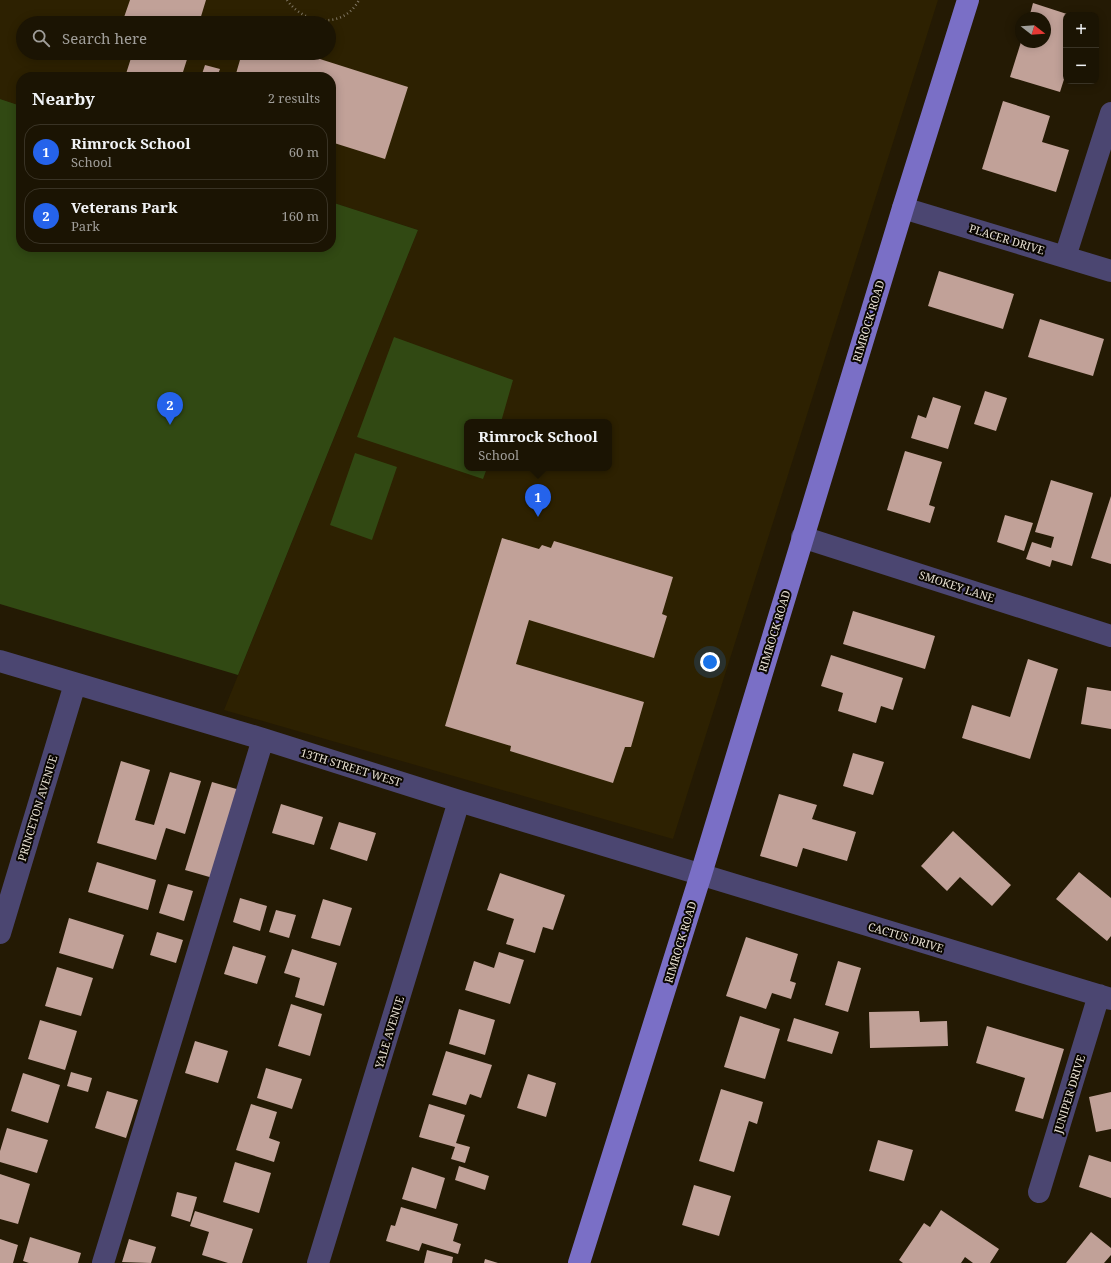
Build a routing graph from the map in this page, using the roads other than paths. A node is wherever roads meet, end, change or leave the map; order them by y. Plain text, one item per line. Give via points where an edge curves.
1 (968, 0) edge
2 (1111, 113) edge
3 (903, 208) junction
4 (1065, 257) junction
5 (1111, 270) edge
6 (802, 537) junction
7 (1111, 636) edge
8 (0, 661) edge
9 (75, 684) junction
10 (263, 739) junction
11 (459, 801) junction
12 (701, 874) junction
13 (0, 933) edge
14 (1105, 997) edge
15 (1038, 1192) dead end
16 (103, 1263) edge
17 (318, 1263) edge
18 (579, 1263) edge

1 - 3 main road, RIMROCK ROAD
2 - 4 street
3 - 4 street, PLACER DRIVE
3 - 6 main road, RIMROCK ROAD
4 - 5 street, PLACER DRIVE
6 - 7 street, SMOKEY LANE
6 - 12 main road, RIMROCK ROAD
8 - 9 street, 13TH STREET WEST
9 - 10 street, 13TH STREET WEST
9 - 13 street, PRINCETON AVENUE
10 - 11 street, 13TH STREET WEST
10 - 16 street
11 - 12 street, 13TH STREET WEST
11 - 17 street, YALE AVENUE
12 - 14 street, CACTUS DRIVE
12 - 18 main road, RIMROCK ROAD
14 - 15 street, JUNIPER DRIVE

